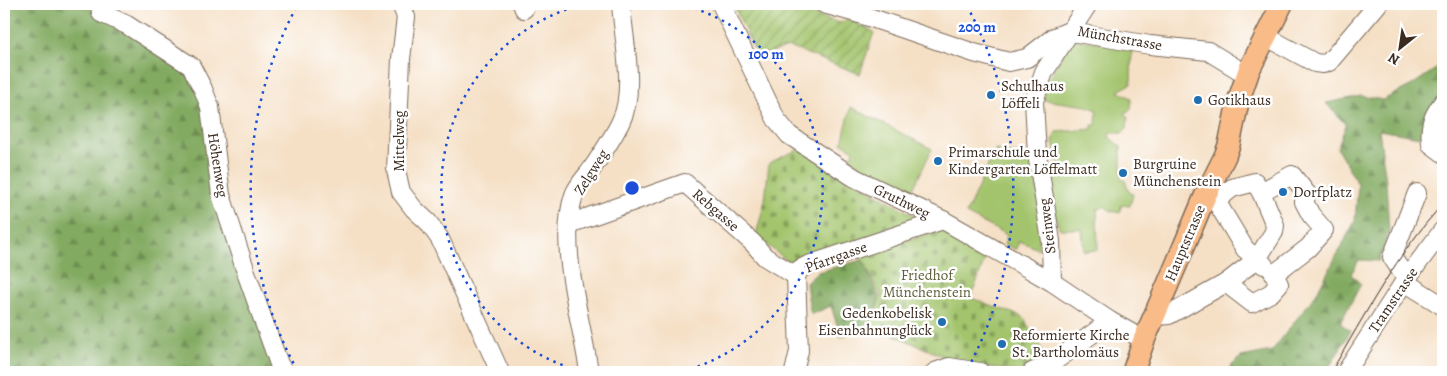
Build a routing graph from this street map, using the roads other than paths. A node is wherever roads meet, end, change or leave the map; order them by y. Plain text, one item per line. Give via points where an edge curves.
1 (100, 4) edge
2 (401, 4) edge
3 (621, 4) edge
4 (721, 4) edge
5 (824, 4) edge
6 (1088, 4) edge
7 (1282, 4) edge
8 (1378, 4) edge
9 (1072, 29) junction
10 (1265, 36) junction
11 (1249, 70) junction
12 (1443, 102) edge
13 (1443, 152) edge
14 (1261, 192) junction
15 (1417, 193) dead end
16 (1211, 197) junction
17 (943, 220) junction
18 (569, 224) junction
19 (1443, 230) edge
20 (1257, 259) junction
21 (1274, 274) junction
22 (796, 276) junction
23 (1406, 279) junction
24 (1052, 282) junction
25 (1226, 283) junction
26 (1443, 306) edge
27 (1155, 316) junction
28 (1110, 321) junction
29 (1144, 340) junction
30 (284, 372) edge
31 (500, 372) edge
32 (589, 372) edge
33 (794, 372) edge
34 (935, 372) edge
35 (980, 372) edge
36 (1032, 372) edge
37 (1133, 372) edge
38 (1346, 372) edge

1 - 30 street, Höhenweg via 101,13 191,66 203,88 210,106 221,195
2 - 31 street, Mittelweg via 406,17 396,170 401,192 440,239
3 - 18 street, Zelgweg via 627,98 622,119 574,194
4 - 17 street, Gruthweg via 776,119 789,136 855,178
5 - 9 street, Münchstrasse via 1009,62 1027,58 1054,37
6 - 9 street, Steinweg
7 - 10 main road, Hauptstrasse
8 - 10 street via 1323,64 1315,63
9 - 11 street, Münchstrasse via 1077,33 1150,45 1208,50 1239,70
9 - 24 street, Steinweg via 1044,72 1034,101 1037,154 1051,241
10 - 11 main road, Hauptstrasse
11 - 16 main road, Hauptstrasse via 1229,146
12 - 13 street via 1429,128 1431,144
14 - 16 street via 1255,182
14 - 20 street via 1275,225
14 - 21 street via 1292,175 1308,194 1304,202 1324,230 1308,248
15 - 23 street via 1392,253
16 - 20 street via 1245,249
16 - 27 main road, Hauptstrasse
17 - 22 street, Pfarrgasse via 808,265
17 - 24 street, Gruthweg
18 - 22 street, Rebgasse via 685,183 753,242 764,257
18 - 32 street, Zelgweg via 574,290
19 - 23 street, Tramstrasse
20 - 21 street
20 - 25 street
21 - 25 street via 1278,284 1271,293 1252,303
22 - 33 street, Pfarrgasse via 799,351
23 - 26 street via 1418,292
23 - 38 street, Tramstrasse
24 - 28 street, Gruthweg
25 - 27 street via 1169,315
27 - 29 main road, Hauptstrasse
28 - 29 street, Gruthweg
28 - 36 street via 1051,364
29 - 37 main road, Hauptstrasse
34 - 35 street via 948,367

